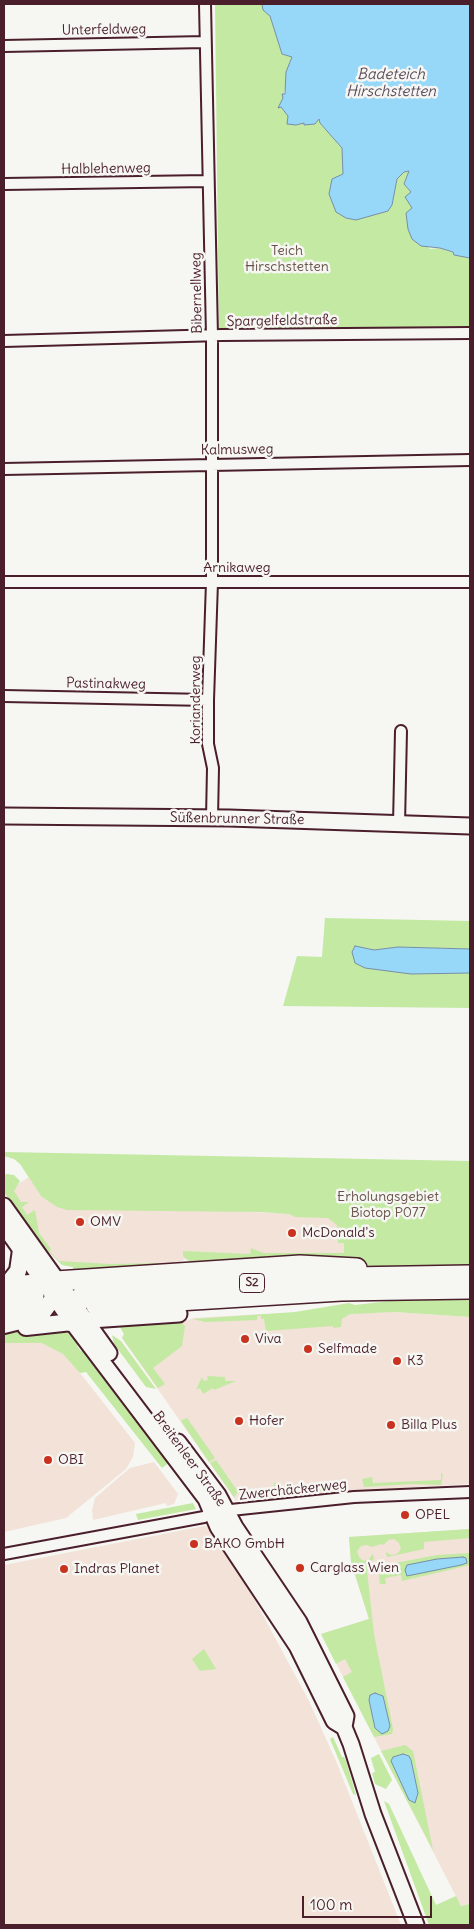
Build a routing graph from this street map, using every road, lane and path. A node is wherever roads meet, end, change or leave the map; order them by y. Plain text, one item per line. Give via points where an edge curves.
1 (205, 4) edge
2 (205, 42) junction
3 (4, 46) edge
4 (208, 181) junction
5 (4, 184) edge
6 (470, 333) edge
7 (212, 336) junction
8 (4, 341) edge
9 (470, 460) edge
10 (212, 464) junction
11 (4, 469) edge
12 (4, 582) edge
13 (212, 582) junction
14 (470, 582) edge
15 (4, 696) edge
16 (208, 700) junction
17 (401, 732) dead end
18 (4, 816) edge
19 (212, 818) junction
20 (400, 824) junction
21 (470, 826) edge
22 (4, 1206) edge
23 (4, 1226) edge
24 (21, 1250) junction
25 (470, 1276) edge
26 (470, 1289) edge
27 (5, 1290) edge
28 (376, 1290) junction
29 (45, 1293) junction
30 (88, 1304) junction
31 (4, 1312) edge
32 (179, 1314) joint
33 (119, 1317) junction
34 (4, 1326) edge
35 (107, 1351) junction
36 (470, 1492) edge
37 (219, 1511) junction
38 (4, 1554) edge
39 (416, 1925) edge

1 - 2 street, Bibernellweg
2 - 3 street, Unterfeldweg
2 - 4 street, Bibernellweg
4 - 5 street, Halblehenweg
4 - 7 street, Bibernellweg
6 - 7 street, Spargelfeldstraße
7 - 8 street, Spargelfeldstraße
7 - 10 street, Bibernellweg
9 - 10 street, Kalmusweg
10 - 11 street, Kalmusweg
10 - 13 street, Bibernellweg
12 - 13 street, Arnikaweg
13 - 14 street, Arnikaweg
13 - 16 street, Korianderweg
15 - 16 street, Pastinakweg
16 - 19 street, Korianderweg via 208,744 213,768
17 - 20 street
18 - 19 main road, Süßenbrunner Straße
19 - 20 main road, Süßenbrunner Straße
20 - 21 main road, Süßenbrunner Straße
22 - 29 main road, Breitenleer Straße
23 - 24 main road, Breitenleer Straße
24 - 27 main road via 18,1271
24 - 29 main road, Breitenleer Straße
25 - 30 highway, S2 via 409,1276
26 - 28 highway, S2
27 - 29 highway
28 - 30 highway, S2
28 - 32 highway via 359,1298 302,1305
29 - 30 highway
29 - 30 main road, Breitenleer Straße
29 - 31 highway
29 - 34 main road via 40,1316
30 - 33 main road
30 - 34 main road via 43,1326
30 - 35 main road, Breitenleer Straße
30 - 37 main road, Breitenleer Straße via 169,1447 206,1499
32 - 33 main road
33 - 35 main road via 106,1336
35 - 37 main road, Breitenleer Straße via 218,1495
36 - 37 street, Zwerchäckerweg via 354,1497
37 - 38 street, Zwerchäckerweg via 204,1518
37 - 39 main road, Breitenleer Straße via 218,1527 297,1646 334,1721 344,1727 361,1770 372,1814

